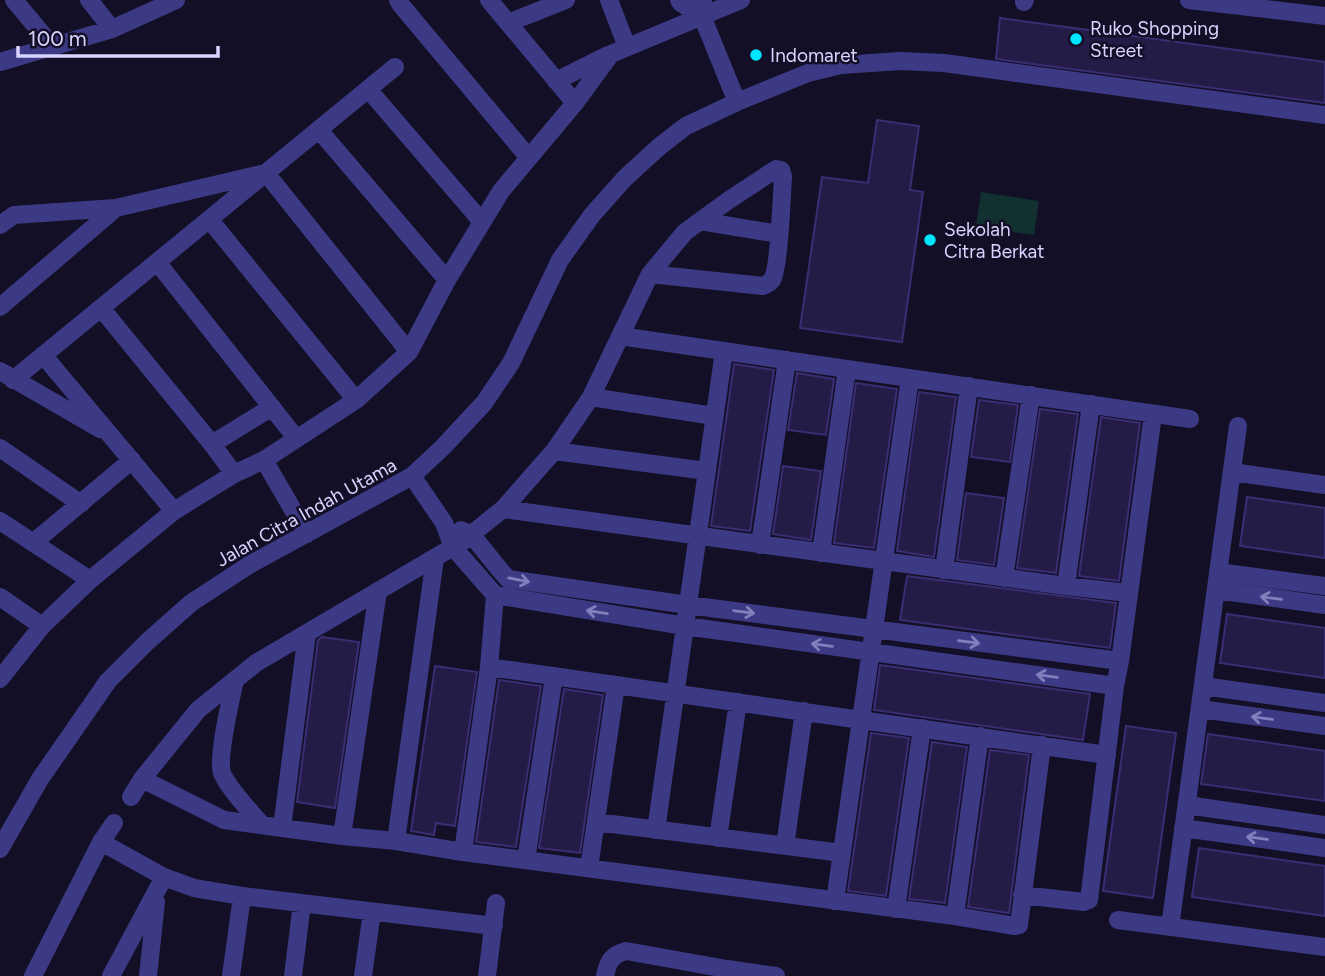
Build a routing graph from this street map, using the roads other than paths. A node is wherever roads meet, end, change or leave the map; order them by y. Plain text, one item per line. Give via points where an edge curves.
1 (14, 0) edge
2 (89, 0) edge
3 (398, 0) edge
4 (489, 0) edge
5 (566, 0) edge
6 (609, 0) edge
7 (679, 0) edge
8 (741, 0) edge
9 (1189, 0) edge
10 (171, 1) edge
11 (1293, 6) edge
12 (703, 8) edge
13 (1325, 16) edge
14 (508, 23) junction
15 (112, 29) junction
16 (53, 47) junction
17 (619, 50) junction
18 (0, 62) edge
19 (395, 67) dead end
20 (556, 81) junction
21 (368, 89) junction
22 (737, 102) junction
23 (575, 103) junction
24 (1325, 115) edge
25 (319, 130) junction
26 (529, 158) junction
27 (266, 173) junction
28 (116, 208) junction
29 (209, 219) junction
30 (700, 221) junction
31 (482, 222) junction
32 (0, 225) edge
33 (779, 234) junction
34 (157, 262) junction
35 (650, 274) junction
36 (447, 280) junction
37 (0, 307) edge
38 (101, 308) junction
39 (620, 336) junction
40 (724, 351) junction
41 (409, 352) junction
42 (43, 355) junction
43 (787, 360) junction
44 (847, 369) junction
45 (7, 375) edge
46 (910, 378) junction
47 (969, 386) junction
48 (1031, 395) junction
49 (591, 397) junction
50 (356, 400) junction
51 (1091, 404) junction
52 (272, 407) junction
53 (1153, 414) junction
54 (714, 416) junction
55 (1190, 419) dead end
56 (1238, 426) dead end
57 (109, 434) junction
58 (296, 438) junction
59 (212, 444) junction
60 (0, 448) edge
61 (555, 451) junction
62 (132, 460) junction
63 (264, 460) junction
64 (707, 471) junction
65 (1232, 472) junction
66 (234, 474) junction
67 (412, 477) junction
68 (1325, 485) edge
69 (80, 504) junction
70 (503, 509) junction
71 (174, 511) junction
72 (0, 521) edge
73 (444, 523) junction
74 (307, 534) junction
75 (471, 534) junction
76 (698, 536) junction
77 (33, 544) junction
78 (760, 545) junction
79 (453, 547) junction
80 (821, 553) junction
81 (435, 558) junction
82 (884, 561) junction
83 (944, 570) junction
84 (1004, 578) junction
85 (90, 580) junction
86 (1217, 581) junction
87 (1066, 586) junction
88 (1325, 586) edge
89 (378, 591) junction
90 (1128, 593) junction
91 (495, 595) junction
92 (0, 597) edge
93 (688, 604) junction
94 (1325, 605) edge
95 (43, 625) junction
96 (685, 626) junction
97 (874, 629) junction
98 (307, 633) junction
99 (871, 652) junction
100 (1120, 661) junction
101 (489, 667) junction
102 (1, 676) edge
103 (554, 676) junction
104 (235, 680) junction
105 (616, 685) junction
106 (1115, 686) junction
107 (1203, 686) junction
108 (676, 693) junction
109 (738, 702) junction
110 (1325, 703) edge
111 (1200, 709) junction
112 (804, 711) junction
113 (861, 719) junction
114 (1325, 726) edge
115 (922, 728) junction
116 (980, 736) junction
117 (1042, 745) junction
118 (1107, 755) junction
119 (142, 779) junction
120 (131, 797) dead end
121 (1187, 805) junction
122 (596, 822) junction
123 (114, 823) dead end
124 (262, 825) junction
125 (1325, 825) edge
126 (282, 828) junction
127 (1183, 828) junction
128 (656, 830) junction
129 (342, 836) junction
130 (718, 838) junction
131 (396, 841) junction
132 (101, 842) junction
133 (785, 846) junction
134 (1325, 848) edge
135 (0, 849) edge
136 (463, 852) junction
137 (842, 853) junction
138 (526, 860) junction
139 (589, 868) junction
140 (161, 884) junction
141 (1022, 895) junction
142 (242, 896) junction
143 (835, 901) junction
144 (496, 903) dead end
145 (302, 904) junction
146 (896, 909) junction
147 (372, 912) junction
148 (956, 916) junction
149 (1118, 920) dead end
150 (494, 926) junction
151 (1170, 927) junction
152 (1325, 947) edge
153 (726, 973) edge
154 (33, 976) edge
155 (111, 976) edge
156 (148, 976) edge
157 (231, 976) edge
158 (293, 976) edge
159 (363, 976) edge
160 (487, 976) edge
161 (605, 976) edge
162 (776, 976) edge

1 - 16 street
2 - 15 street
3 - 26 street
4 - 14 street
5 - 14 street
6 - 17 street
7 - 12 street
8 - 12 street
9 - 11 street
10 - 15 street
11 - 13 street
12 - 17 street
12 - 22 street
14 - 20 street
15 - 16 street
16 - 18 street
17 - 20 street
17 - 23 street
19 - 21 street
20 - 23 street
21 - 25 street
21 - 31 street
22 - 24 street, Jalan Citra Indah Utama via 808,73 841,65 901,61
22 - 67 street, Jalan Citra Indah Utama via 686,127 660,146 592,215 561,260 511,363 484,403
23 - 26 street
25 - 27 street
25 - 36 street
26 - 31 street
27 - 28 street
27 - 29 street
27 - 41 street
28 - 32 street via 14,215
28 - 37 street
29 - 34 street
29 - 50 street
30 - 33 street
30 - 33 street via 776,169 783,176
30 - 35 street
31 - 36 street
33 - 35 street via 775,274 763,286
34 - 38 street
34 - 52 street
35 - 39 street
36 - 41 street
38 - 42 street
38 - 59 street
39 - 40 street
39 - 49 street
40 - 43 street
40 - 54 street
41 - 50 street
42 - 45 street
42 - 57 street
43 - 44 street
43 - 78 street
44 - 46 street
44 - 80 street
45 - 57 street
46 - 47 street
46 - 82 street
47 - 48 street
47 - 83 street
48 - 51 street
48 - 84 street
49 - 54 street
49 - 61 street
50 - 58 street
51 - 53 street
51 - 87 street
52 - 58 street
52 - 59 street
53 - 55 street
53 - 90 street
54 - 64 street
56 - 65 street
57 - 62 street
58 - 63 street
59 - 66 street
60 - 69 street
61 - 64 street
61 - 70 street
62 - 69 street
62 - 71 street
63 - 66 street
63 - 74 street
64 - 76 street
65 - 68 street
65 - 86 street
66 - 71 street
67 - 73 street
67 - 74 street, Jalan Citra Indah Utama
69 - 77 street
70 - 75 street
70 - 76 street
71 - 85 street
72 - 77 street
73 - 75 street
73 - 79 street
74 - 135 street, Jalan Citra Indah Utama via 191,603 108,681 47,768
75 - 79 street
75 -> 93 street via 509,579
76 - 78 street
76 - 93 street
77 - 85 street
78 - 80 street
79 - 81 street
79 - 91 street
80 - 82 street
81 - 89 street
81 - 131 street
82 - 83 street
82 - 97 street
83 - 84 street
84 - 87 street
85 - 95 street
86 - 88 street
94 -> 86 street
86 - 107 street
87 - 90 street
89 - 98 street
89 - 129 street
90 - 100 street
96 -> 91 street
91 - 101 street
92 - 95 street
93 - 96 street
93 -> 97 street
95 - 102 street
99 -> 96 street
96 - 108 street
97 - 99 street
97 -> 100 street
98 - 104 street
98 - 126 street
106 -> 99 street
99 - 113 street
100 - 106 street
101 - 103 street
101 - 136 street
103 - 105 street
103 - 138 street
104 - 119 street via 198,710
104 - 124 street via 222,771
105 - 108 street
105 - 122 street
106 - 118 street
107 - 110 street
107 - 111 street
108 - 109 street
108 - 128 street
109 - 112 street
109 - 130 street
114 -> 111 street
111 - 121 street
112 - 113 street
112 - 133 street
113 - 115 street
113 - 137 street
115 - 116 street
115 - 146 street
116 - 117 street
116 - 148 street
117 - 118 street
117 - 141 street
118 - 141 street via 1089,900
119 - 120 street
119 - 124 street via 224,820
121 - 125 street
121 - 127 street
122 - 128 street
122 - 139 street
123 - 132 street
124 - 126 street
126 - 129 street
134 -> 127 street
127 - 151 street
128 - 130 street
129 - 131 street
130 - 133 street
131 - 136 street
132 - 140 street
132 - 154 street
133 - 137 street
136 - 138 street
137 - 143 street
138 - 139 street
139 - 143 street
140 - 142 street
140 - 155 street
140 - 156 street
141 - 148 street via 1015,926
142 - 145 street
142 - 157 street
143 - 146 street
144 - 150 street
145 - 147 street
145 - 158 street
146 - 148 street
147 - 150 street
147 - 159 street
149 - 151 street
150 - 160 street
151 - 152 street
153 - 161 street via 626,951 608,962
153 - 162 street

